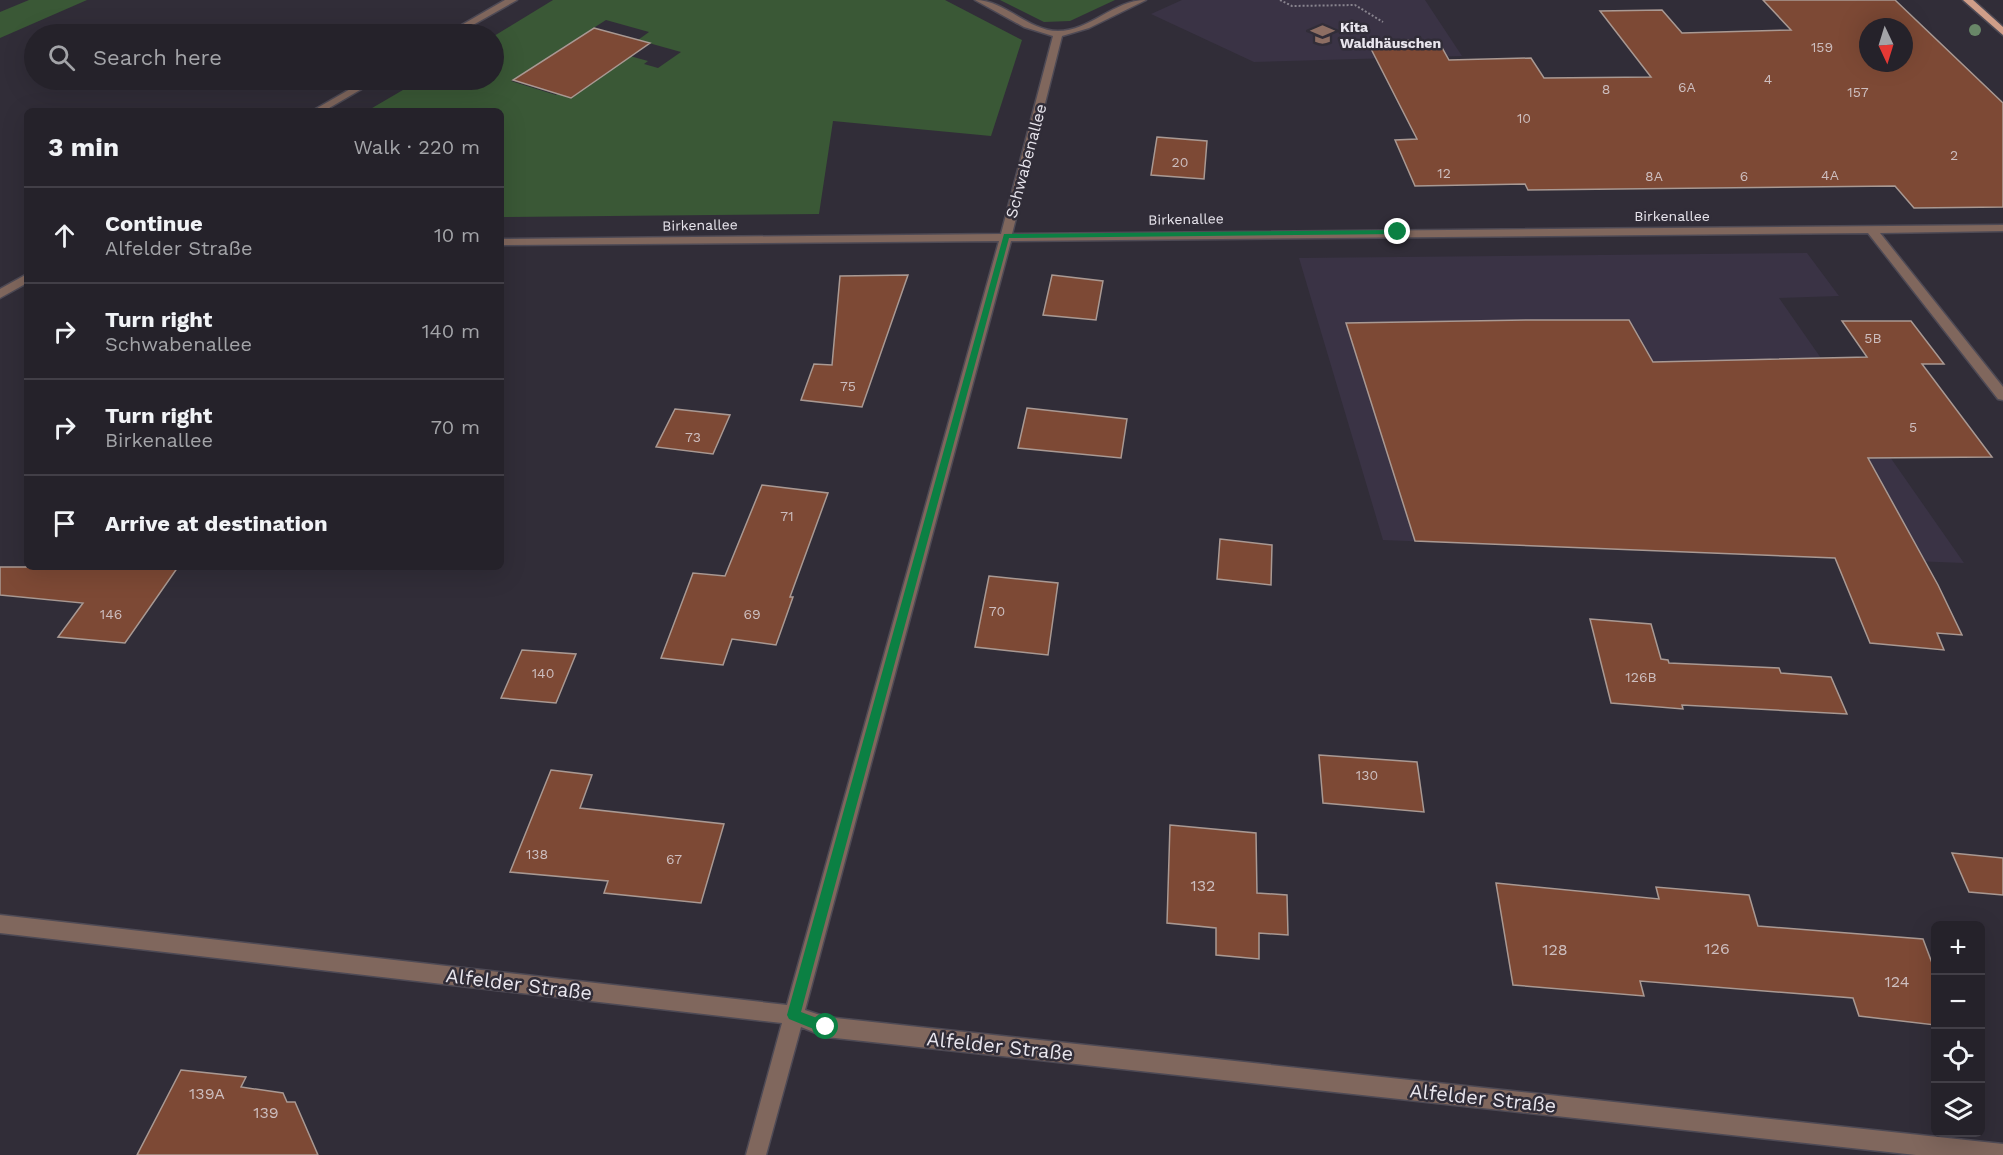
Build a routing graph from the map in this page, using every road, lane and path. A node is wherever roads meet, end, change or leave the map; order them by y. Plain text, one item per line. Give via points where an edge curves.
1 (512, 0) edge
2 (980, 0) edge
3 (1141, 0) edge
4 (1280, 0) edge
5 (1968, 0) edge
6 (1383, 22) dead end
7 (469, 24) edge
8 (2003, 32) edge
9 (1058, 35) junction
10 (354, 90) edge
11 (322, 108) edge
12 (2003, 228) edge
13 (1871, 229) junction
14 (1006, 236) junction
15 (504, 242) edge
16 (24, 280) edge
17 (0, 294) edge
18 (2003, 396) edge
19 (0, 924) edge
20 (794, 1015) junction
21 (2003, 1154) edge
22 (756, 1155) edge

1 - 7 street
2 - 9 street
3 - 9 street
4 - 6 path via 1292,6 1355,5
5 - 8 main road
9 - 14 street, Schwabenallee
10 - 11 street
12 - 13 street, Birkenallee
13 - 14 street, Birkenallee
13 - 18 street
14 - 15 street, Birkenallee
14 - 20 street, Schwabenallee
16 - 17 street
19 - 20 street, Alfelder Straße
20 - 21 street, Alfelder Straße via 826,1027
20 - 22 street, Schwabenallee

